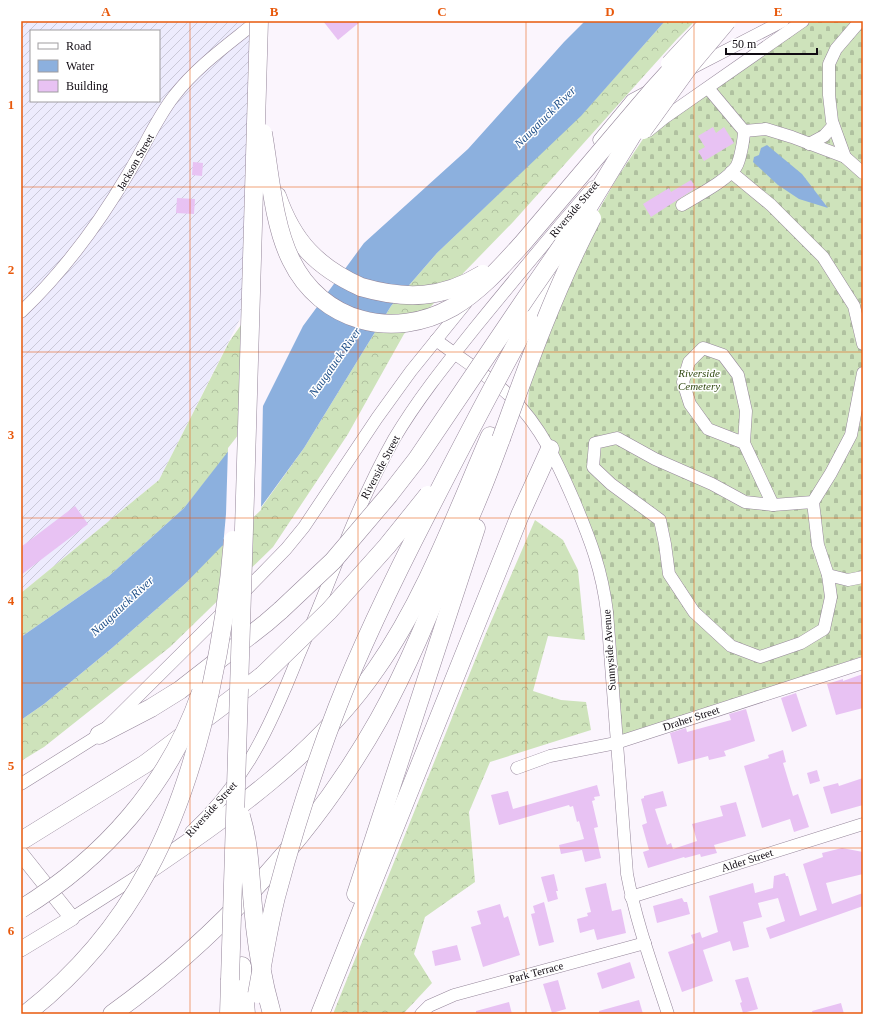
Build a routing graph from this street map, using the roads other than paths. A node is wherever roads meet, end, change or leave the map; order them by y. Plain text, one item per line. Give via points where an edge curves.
1 (259, 21) edge
2 (710, 21) edge
3 (717, 21) edge
4 (727, 21) edge
5 (783, 21) edge
6 (803, 21) edge
7 (860, 21) edge
8 (682, 58) junction
9 (708, 88) junction
10 (257, 92) junction
11 (833, 126) junction
12 (744, 131) junction
13 (809, 144) junction
14 (845, 157) junction
15 (731, 172) junction
16 (863, 173) edge
17 (682, 205) dead end
18 (584, 214) junction
19 (21, 312) edge
20 (859, 314) edge
21 (249, 328) junction
22 (436, 340) junction
23 (863, 344) edge
24 (454, 354) junction
25 (863, 373) edge
26 (499, 438) junction
27 (744, 443) junction
28 (550, 450) junction
29 (450, 468) junction
30 (813, 502) junction
31 (772, 505) junction
32 (828, 575) junction
33 (863, 577) edge
34 (848, 580) junction
35 (831, 597) junction
36 (863, 663) edge
37 (99, 735) junction
38 (616, 742) junction
39 (517, 768) dead end
40 (21, 784) edge
41 (239, 811) junction
42 (863, 824) edge
43 (21, 841) edge
44 (21, 854) edge
45 (136, 878) junction
46 (631, 897) junction
47 (21, 909) edge
48 (72, 918) junction
49 (645, 942) junction
50 (21, 949) edge
51 (425, 1010) edge
52 (26, 1013) edge
53 (112, 1014) edge
54 (229, 1014) edge
55 (246, 1014) edge
56 (254, 1014) edge
57 (272, 1014) edge
58 (318, 1014) edge
59 (668, 1014) edge

1 - 10 highway, bridge
1 - 19 street, Jackson Street via 197,72 173,97 116,195 89,235
2 - 10 highway, bridge via 648,88 499,261 466,284 430,294 395,295 361,287 329,270 303,245 292,231 276,191
3 - 8 highway
4 - 26 highway, bridge via 663,100 613,179 575,251 541,329
5 - 22 street via 632,100
6 - 9 street, Riverside Street
7 - 11 street via 836,49 829,64
8 - 10 highway, bridge via 522,244 484,283 452,307 435,315 396,324 365,321 344,314 324,301 301,278 288,253 277,216
8 - 18 highway, bridge via 630,136
9 - 12 street
9 - 24 street, Riverside Street via 664,118 616,161
10 - 21 highway, bridge
11 - 13 street via 824,136
11 - 14 street
12 - 13 street via 766,129
12 - 15 street via 737,167
13 - 14 street
14 - 16 street
15 - 17 street
15 - 20 street via 772,205 823,257
18 - 29 highway, bridge
18 - 37 highway, bridge via 417,459 333,562 266,623 180,690
20 - 23 street
21 - 41 highway, bridge via 251,353
21 - 47 highway, bridge via 244,356 228,581 216,645 205,683 168,763 126,821 104,846 77,870
21 - 52 highway, bridge via 244,356 233,539 225,612 214,676 190,770 163,841 124,911 72,973
21 - 54 highway, bridge
22 - 24 street, Sunnyside Avenue
22 - 37 street via 411,371 286,550
24 - 28 street, Sunnyside Avenue via 512,398
24 - 45 street, Riverside Street via 413,409 376,472 286,687 255,754 237,782 201,823
25 - 30 street via 851,435
26 - 45 highway via 410,614 389,650 356,697 315,741 281,772 211,826
26 - 53 highway via 480,494 399,682 336,787 305,828 249,893 186,954
26 - 58 highway
27 - 27 street via 746,411 738,375 723,355 703,348 689,362 683,382 690,404 708,429
27 - 31 street
28 - 38 street, Sunnyside Avenue via 589,536 601,572 607,612
28 - 58 highway via 520,515
29 - 43 highway, bridge via 387,546 329,611 263,675 145,764
29 - 56 highway, bridge via 372,628 337,707 303,804 276,899
30 - 31 street
30 - 32 street via 818,545
31 - 35 street via 745,502 617,438 595,443 593,467 611,484 660,520 669,574 694,612 731,646 760,656 801,643 824,629
32 - 34 street
32 - 35 street
33 - 34 street
34 - 35 street
36 - 38 street, Draher Street
37 - 40 street
38 - 39 street, Draher Street via 550,756
38 - 46 street, Sunnyside Avenue via 624,854
41 - 55 highway via 239,910
41 - 57 highway, bridge via 248,846 259,959
42 - 46 street, Alder Street
44 - 48 main road
45 - 48 street, Riverside Street
46 - 49 street, Sunnyside Avenue
48 - 50 main road, Riverside Street
49 - 51 street, Park Terrace via 454,995
49 - 59 street, Sunnyside Avenue

